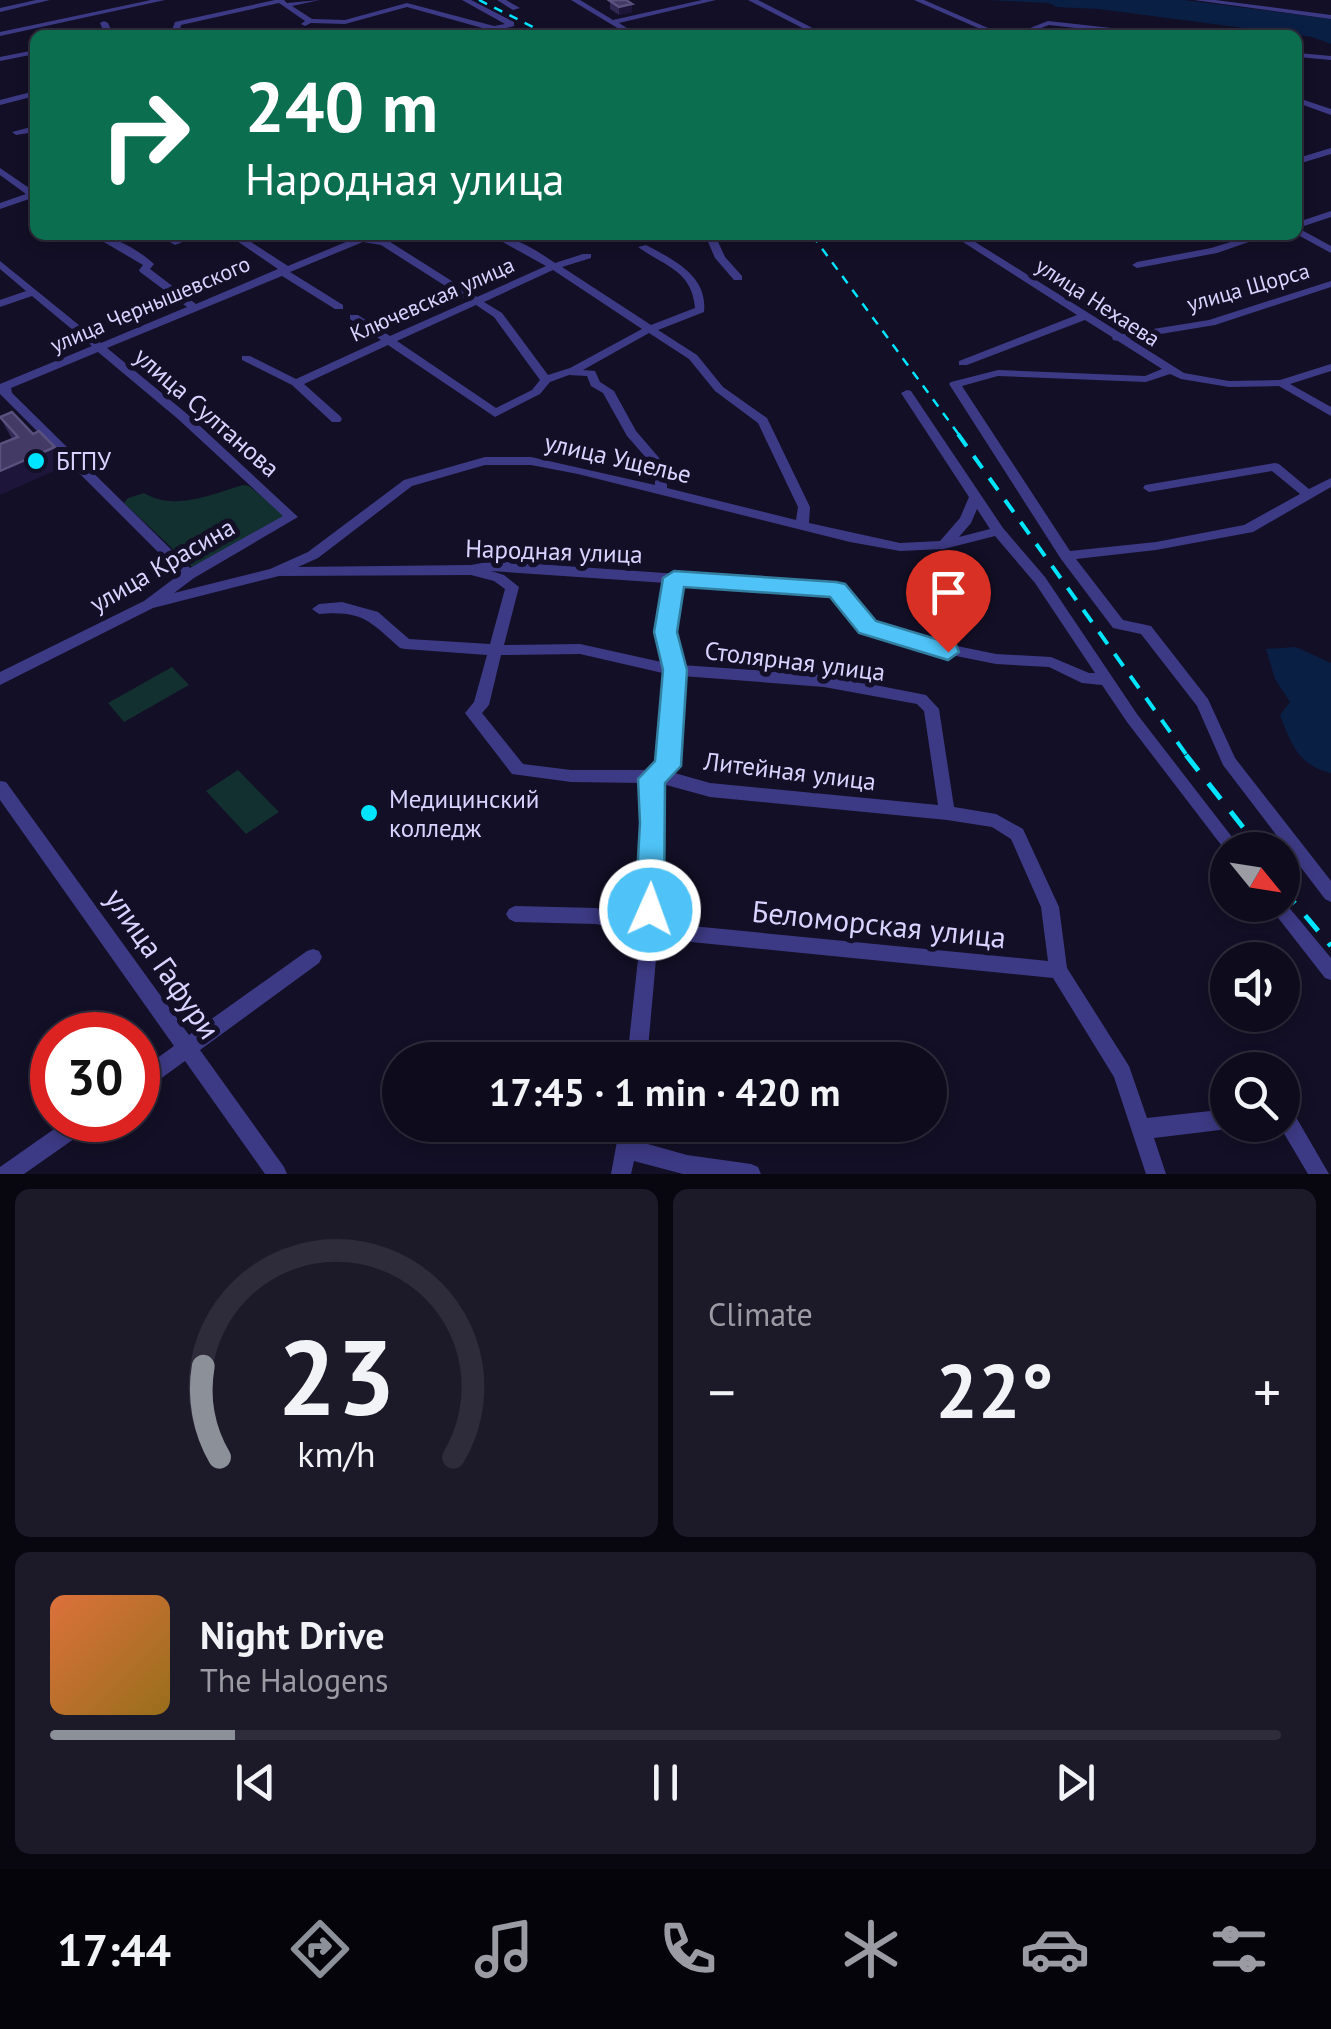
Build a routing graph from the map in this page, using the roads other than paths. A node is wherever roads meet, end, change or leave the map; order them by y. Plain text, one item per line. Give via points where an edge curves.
1 (46, 0) edge
2 (161, 0) edge
3 (280, 0) edge
4 (316, 0) edge
5 (466, 0) edge
6 (502, 0) edge
7 (575, 0) edge
8 (712, 0) edge
9 (752, 0) edge
10 (918, 0) edge
11 (1198, 0) edge
12 (290, 4) junction
13 (85, 7) dead end
14 (516, 8) dead end
15 (0, 10) edge
16 (94, 14) junction
17 (1331, 17) edge
18 (310, 21) junction
19 (613, 22) junction
20 (104, 23) dead end
21 (24, 28) junction
22 (107, 30) edge
23 (176, 30) edge
24 (292, 30) edge
25 (490, 30) edge
26 (495, 30) edge
27 (626, 30) edge
28 (812, 30) edge
29 (988, 30) edge
30 (1029, 30) edge
31 (1112, 30) edge
32 (0, 34) edge
33 (1302, 55) edge
34 (30, 57) edge
35 (1331, 58) edge
36 (0, 60) edge
37 (30, 94) edge
38 (1330, 99) edge
39 (1302, 101) edge
40 (0, 103) edge
41 (1313, 105) junction
42 (1302, 108) edge
43 (1331, 112) edge
44 (30, 130) edge
45 (16, 132) dead end
46 (1331, 151) edge
47 (1302, 160) edge
48 (0, 171) edge
49 (30, 193) edge
50 (30, 197) edge
51 (0, 206) edge
52 (1331, 214) edge
53 (1302, 226) edge
54 (1302, 231) edge
55 (105, 240) edge
56 (180, 240) edge
57 (241, 240) edge
58 (359, 240) edge
59 (377, 240) edge
60 (505, 240) edge
61 (712, 240) edge
62 (965, 240) edge
63 (1248, 240) edge
64 (175, 242) dead end
65 (643, 246) dead end
66 (1331, 250) edge
67 (587, 256) dead end
68 (0, 264) edge
69 (1137, 264) dead end
70 (552, 267) junction
71 (284, 270) junction
72 (738, 278) dead end
73 (1331, 284) edge
74 (33, 292) junction
75 (478, 300) junction
76 (0, 304) edge
77 (194, 307) junction
78 (340, 308) dead end
79 (354, 316) dead end
80 (1082, 317) junction
81 (652, 329) junction
82 (1117, 338) junction
83 (391, 340) junction
84 (98, 347) junction
85 (246, 358) dead end
86 (963, 362) dead end
87 (1331, 367) edge
88 (1168, 371) junction
89 (567, 372) junction
90 (546, 380) junction
91 (296, 383) junction
92 (1281, 383) junction
93 (2, 387) edge
94 (907, 393) dead end
95 (1331, 412) edge
96 (336, 419) dead end
97 (1331, 482) edge
98 (1149, 488) dead end
99 (660, 490) junction
100 (1308, 494) junction
101 (976, 496) junction
102 (292, 517) joint
103 (802, 526) junction
104 (991, 532) junction
105 (944, 545) junction
106 (1066, 556) junction
107 (471, 570) junction
108 (274, 572) junction
109 (189, 574) junction
110 (674, 578) junction
111 (149, 604) junction
112 (318, 609) dead end
113 (498, 650) junction
114 (675, 670) junction
115 (0, 679) edge
116 (1106, 680) junction
117 (651, 779) junction
118 (0, 788) edge
119 (948, 813) junction
120 (1220, 832) edge
121 (1331, 894) edge
122 (515, 914) dead end
123 (1291, 922) edge
124 (654, 930) junction
125 (313, 957) dead end
126 (1058, 970) junction
127 (1331, 972) edge
128 (639, 1042) edge
129 (186, 1050) junction
130 (160, 1068) edge
131 (1210, 1121) edge
132 (1142, 1130) junction
133 (53, 1142) edge
134 (629, 1142) edge
135 (1300, 1142) edge
136 (628, 1149) junction
137 (7, 1174) edge
138 (277, 1174) edge
139 (621, 1174) edge
140 (751, 1174) edge
141 (1156, 1174) edge
142 (1319, 1174) edge

1 - 15 street
2 - 16 street
3 - 12 street
3 - 23 street via 178,24
4 - 12 street
5 - 26 street via 511,24
6 - 14 street
7 - 19 street
8 - 19 street
9 - 28 street
10 - 29 street
11 - 17 street
12 - 18 street
13 - 16 street
15 - 21 street
16 - 21 street
18 - 24 street
18 - 25 street via 345,22 408,5
19 - 27 street
20 - 22 street
21 - 32 street
30 - 31 street via 1048,23
33 - 35 street
34 - 36 street
37 - 40 street
38 - 41 street
39 - 41 street
41 - 42 street
41 - 43 street
44 - 45 street
46 - 47 street
48 - 49 street
50 - 51 street
52 - 53 street
54 - 66 street
55 - 77 street via 124,245 149,264 144,270
56 - 64 street
57 - 71 street
58 - 71 street, улица Чернышевского
59 - 75 street
60 - 70 street
61 - 72 street
62 - 80 street, улица Нехаева
63 - 69 street
65 - 81 street via 686,272 700,290 700,310
67 - 70 street, Ключевская улица
68 - 74 street, улица Султанова
70 - 75 street, Ключевская улица
70 - 81 street
71 - 77 street, улица Чернышевского
71 - 78 street
73 - 82 street, улица Щорса via 1211,324
74 - 76 street
74 - 84 street, улица Султанова
75 - 83 street, Ключевская улица
75 - 90 street via 498,314
77 - 84 street, улица Чернышевского
79 - 83 street
80 - 82 street, улица Нехаева
80 - 86 street
81 - 89 street
81 - 103 street via 694,357 719,389 764,421 804,506
82 - 88 street, улица Нехаева
83 - 90 street via 495,413
83 - 91 street, Ключевская улица
84 - 93 street, улица Чернышевского
84 - 102 street, улица Султанова
85 - 91 street
87 - 92 street
88 - 92 street via 1209,383
88 - 106 street via 1146,379 998,373 955,384
89 - 90 street
89 - 99 street via 591,373 608,390 661,467
91 - 96 street
92 - 95 street
93 - 109 street
94 - 101 street
97 - 100 street
98 - 100 street via 1275,467
99 - 103 street, улица Ущелье
99 - 108 street, улица Ущелье via 531,461 485,461 408,482 313,555
100 - 106 street via 1248,529
101 - 104 street
101 - 105 street
102 - 109 street, улица Красина
103 - 105 street, улица Ущелье via 900,546
104 - 105 street, улица Ущелье
104 - 116 street via 1040,580
106 - 121 street via 1118,624 1146,630 1203,703 1230,761
107 - 108 street, Народная улица
107 - 110 street, Народная улица
107 - 113 street via 512,586
108 - 111 street, улица Ущелье
109 - 111 street, улица Красина
110 - 114 street via 666,632
110 - 116 street, Народная улица via 836,590 868,627 911,642 1051,662 1086,679
111 - 115 street, улица Красина
112 - 113 street, Столярная улица via 342,607 373,616 405,644
113 - 114 street, Столярная улица via 580,650
113 - 117 street, Литейная улица via 481,705 472,713 518,770
114 - 117 street via 668,766
114 - 119 street, Столярная улица via 824,682 922,700 931,710
116 - 120 street
117 - 119 street, Литейная улица
117 - 124 street
118 - 129 street, улица Гафури
119 - 126 street, Литейная улица via 996,821 1018,834 1050,907
122 - 124 street, Беломорская улица via 596,916
123 - 127 street
124 - 126 street, Беломорская улица
124 - 128 street
125 - 129 street
126 - 132 street via 1122,1073
129 - 130 street
129 - 138 street, улица Гафури
131 - 132 street
132 - 141 street
133 - 137 street
134 - 136 street
135 - 142 street
136 - 139 street
136 - 140 street

